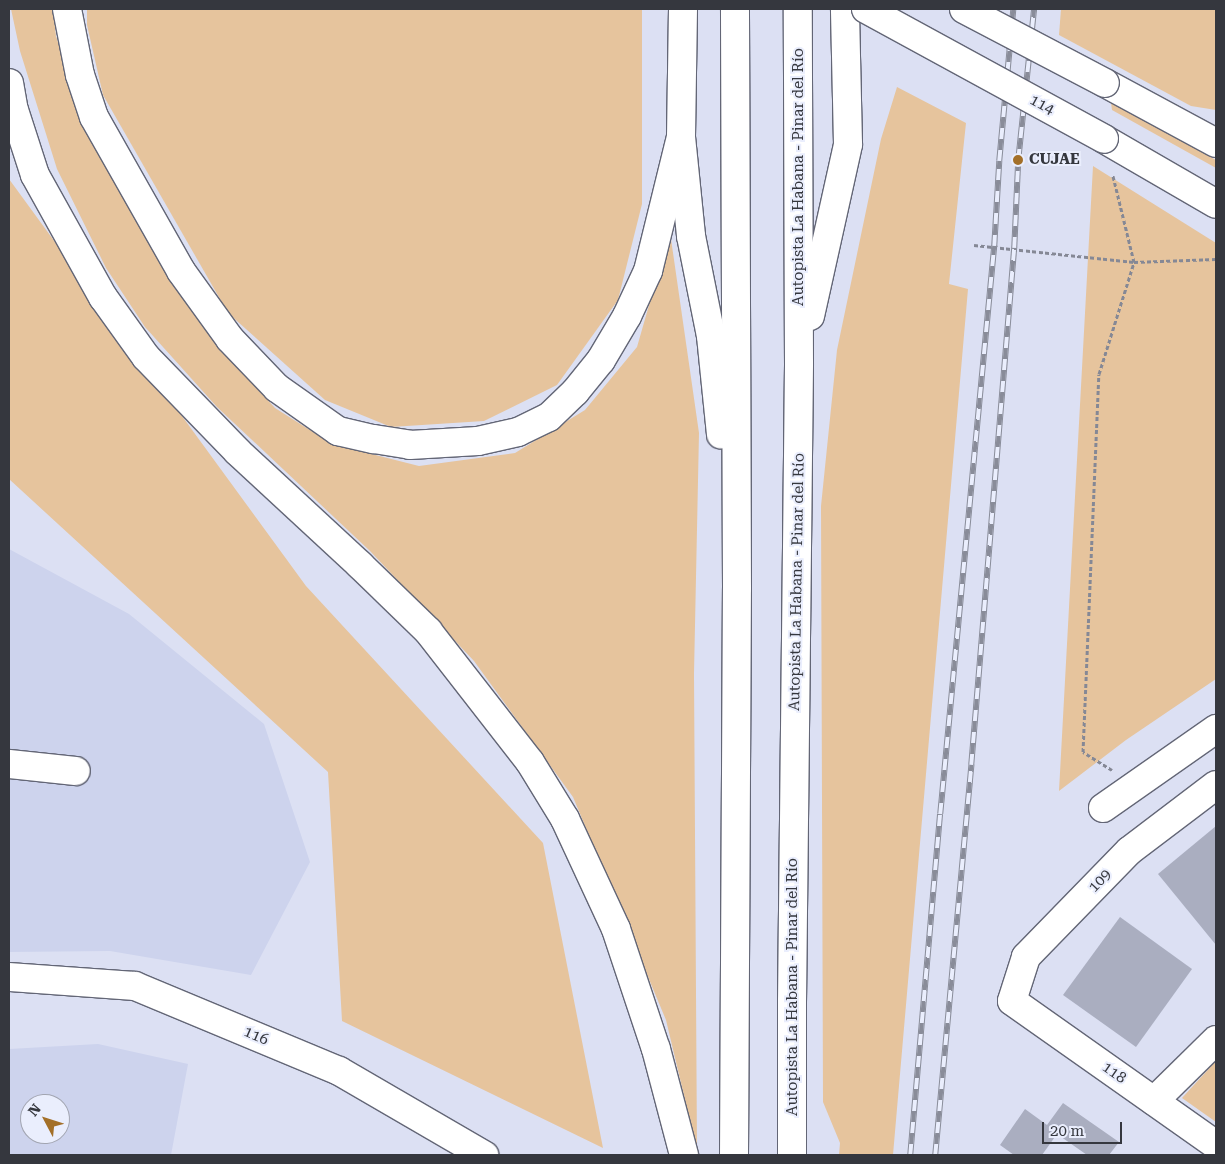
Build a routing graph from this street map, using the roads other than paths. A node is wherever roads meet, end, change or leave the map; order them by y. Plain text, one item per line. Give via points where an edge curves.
1 (67, 9) edge
2 (683, 9) edge
3 (735, 9) edge
4 (798, 9) edge
5 (845, 9) edge
6 (866, 9) edge
7 (964, 9) edge
8 (9, 83) edge
9 (1178, 121) junction
10 (1216, 131) edge
11 (681, 137) junction
12 (1216, 143) edge
13 (1213, 202) edge
14 (800, 363) junction
15 (737, 588) junction
16 (1216, 729) edge
17 (9, 764) edge
18 (76, 771) dead end
19 (1216, 785) edge
20 (1103, 808) dead end
21 (9, 977) edge
22 (1012, 1001) joint
23 (1216, 1040) edge
24 (1154, 1101) junction
25 (1216, 1145) edge
26 (484, 1155) edge
27 (684, 1155) edge
28 (734, 1155) edge
29 (792, 1155) edge

1 - 11 main road via 80,75 94,116 181,271 230,339 277,388 338,431 374,439 410,445 478,441 518,432 549,417 575,392 602,360 648,271
2 - 11 main road
3 - 15 main road
4 - 14 main road, Autopista La Habana - Pinar del Río
5 - 14 main road via 848,144
6 - 13 main road, 114, bridge
7 - 9 main road, bridge
8 - 27 main road via 14,110 36,175 102,297 146,357 238,452 428,631 530,762 564,819 616,929 656,1048
9 - 10 main road
9 - 12 main road
11 - 15 main road via 691,236 711,336
14 - 29 main road, Autopista La Habana - Pinar del Río
15 - 28 main road
16 - 20 main road
17 - 18 main road
19 - 22 main road, 109 via 1129,851 1026,957
21 - 26 main road, 116 via 135,986 339,1071
22 - 24 main road, 118
23 - 24 main road
24 - 25 main road, 118

